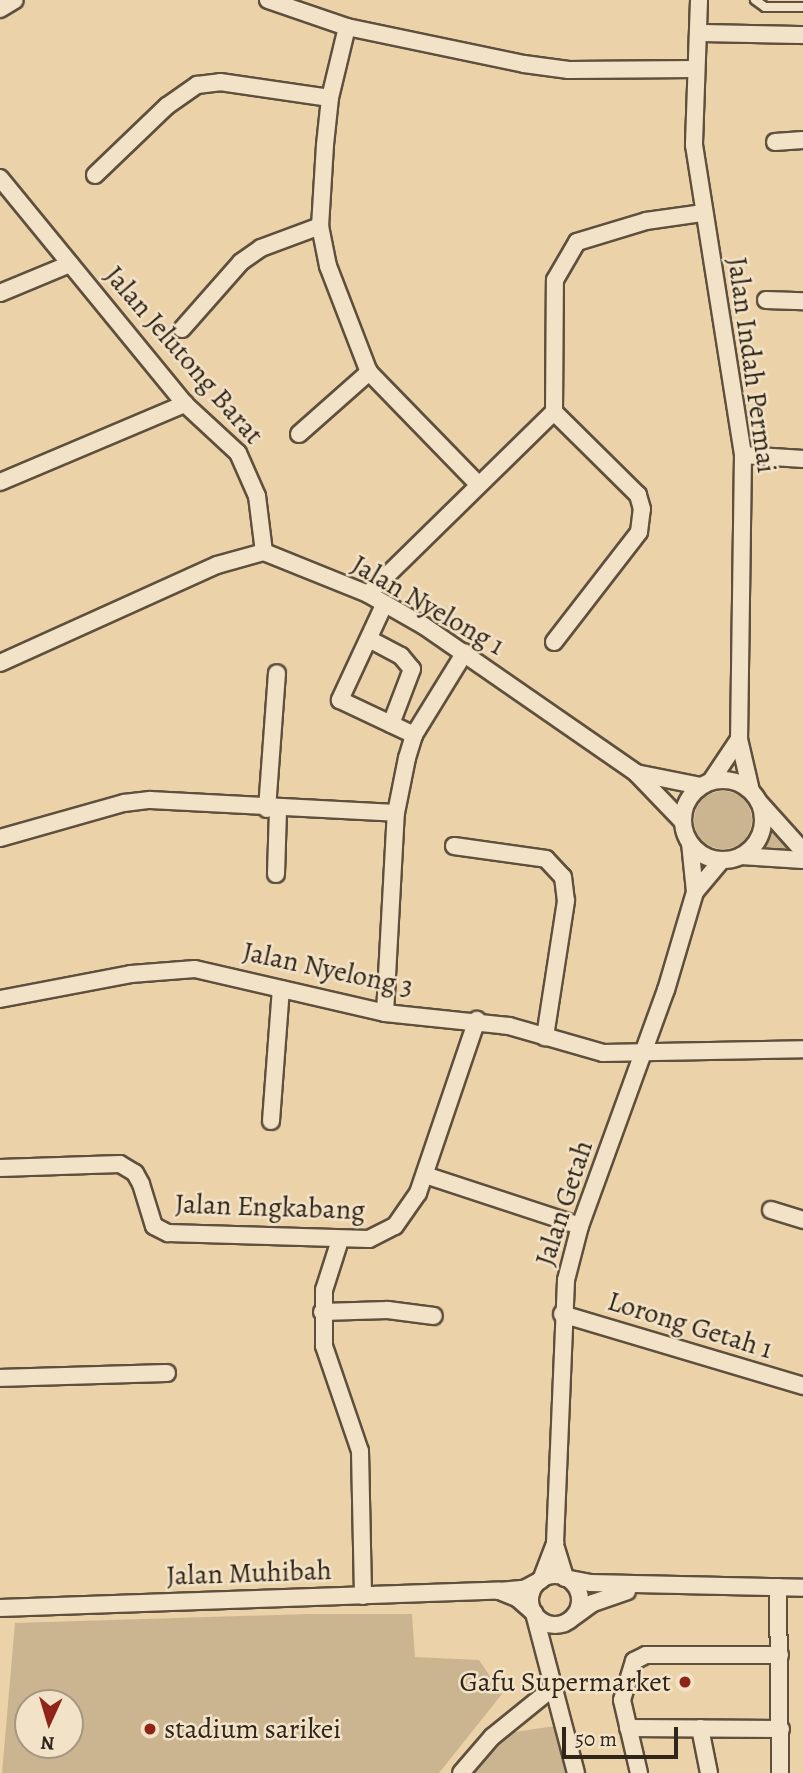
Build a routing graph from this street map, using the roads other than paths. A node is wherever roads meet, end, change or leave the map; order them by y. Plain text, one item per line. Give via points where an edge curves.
1 (15, 0) edge
2 (268, 0) edge
3 (699, 0) edge
4 (755, 0) edge
5 (803, 7) edge
6 (0, 9) edge
7 (347, 27) junction
8 (699, 33) junction
9 (803, 35) edge
10 (696, 69) junction
11 (330, 98) junction
12 (803, 140) edge
13 (775, 142) dead end
14 (95, 176) dead end
15 (0, 178) edge
16 (703, 213) junction
17 (320, 226) junction
18 (69, 264) junction
19 (0, 293) edge
20 (766, 300) dead end
21 (803, 302) edge
22 (182, 329) dead end
23 (369, 372) junction
24 (185, 404) junction
25 (554, 412) junction
26 (299, 434) dead end
27 (743, 455) junction
28 (803, 459) edge
29 (0, 482) edge
30 (477, 483) junction
31 (264, 552) junction
32 (368, 594) junction
33 (384, 605) junction
34 (369, 639) junction
35 (554, 642) dead end
36 (465, 652) junction
37 (0, 663) edge
38 (276, 673) dead end
39 (391, 724) junction
40 (414, 735) junction
41 (739, 739) junction
42 (636, 774) junction
43 (705, 784) junction
44 (754, 795) junction
45 (272, 809) junction
46 (396, 813) junction
47 (683, 822) junction
48 (0, 838) edge
49 (690, 843) junction
50 (454, 846) dead end
51 (803, 851) edge
52 (741, 856) junction
53 (722, 860) junction
54 (803, 860) edge
55 (276, 874) dead end
56 (695, 892) junction
57 (281, 989) junction
58 (0, 999) edge
59 (386, 1013) junction
60 (477, 1020) junction
61 (545, 1037) junction
62 (803, 1049) edge
63 (643, 1054) junction
64 (271, 1121) dead end
65 (0, 1168) edge
66 (425, 1175) junction
67 (771, 1210) dead end
68 (803, 1220) edge
69 (580, 1226) junction
70 (340, 1240) junction
71 (322, 1312) junction
72 (562, 1314) junction
73 (434, 1316) dead end
74 (167, 1373) dead end
75 (0, 1378) edge
76 (803, 1386) edge
77 (555, 1543) junction
78 (565, 1577) junction
79 (541, 1580) junction
80 (779, 1587) junction
81 (639, 1588) junction
82 (803, 1588) edge
83 (499, 1591) junction
84 (363, 1596) junction
85 (0, 1608) edge
86 (534, 1613) junction
87 (570, 1619) junction
88 (547, 1652) junction
89 (780, 1655) junction
90 (555, 1686) junction
91 (628, 1728) junction
92 (700, 1728) junction
93 (781, 1729) junction
94 (461, 1773) edge
95 (576, 1773) edge
96 (639, 1773) edge
97 (709, 1773) edge
98 (780, 1773) edge

1 - 6 street
2 - 7 street
3 - 8 street, Jalan Indah Permai
4 - 5 lane via 765,7
7 - 10 street via 473,56 569,70
7 - 11 street
8 - 9 street
8 - 10 street, Jalan Indah Permai
10 - 16 street, Jalan Indah Permai via 694,145
11 - 14 street via 220,82 197,86 167,106
11 - 17 street
12 - 13 street
15 - 18 street, Jalan Jelutong Barat
16 - 25 street via 646,221 577,242 555,280
16 - 27 street, Jalan Indah Permai
17 - 22 street via 288,235 251,255
17 - 23 street via 328,266
18 - 19 street
18 - 24 street, Jalan Jelutong Barat
20 - 21 street
23 - 26 street
23 - 30 street
24 - 29 street
24 - 31 street, Jalan Jelutong Barat via 237,453 249,472
25 - 30 street
25 - 35 street via 638,495 642,509 639,532
27 - 28 street
27 - 41 street, Jalan Indah Permai
30 - 32 street
31 - 32 street, Jalan Nyelong 1
31 - 37 street via 217,565
32 - 33 street, Jalan Nyelong 1
33 - 34 street
33 - 36 street, Jalan Nyelong 1
34 - 39 street via 401,656 412,669
34 - 39 street via 340,700
36 - 40 street
36 - 42 street, Jalan Nyelong 1
38 - 45 street
39 - 40 street
40 - 46 street
41 - 43 street
41 - 44 street, Jalan Indah Permai
42 - 43 street, Jalan Nyelong 1
42 - 47 street
43 - 44 street via 734,781
43 - 47 street via 685,804
44 - 51 street
44 - 52 street via 763,827
45 - 46 street
45 - 48 street via 178,801 124,803
45 - 55 street
46 - 59 street
47 - 49 street
49 - 53 street via 705,856
49 - 56 street
50 - 61 street via 546,859 563,877 566,901
52 - 53 street
52 - 54 street
53 - 56 street
56 - 63 street, Jalan Getah
57 - 58 street, Jalan Nyelong 3 via 224,974 166,969
57 - 59 street, Jalan Nyelong 3
57 - 64 street
59 - 60 street, Jalan Nyelong 3
60 - 61 street, Jalan Nyelong 3
60 - 66 street, Jalan Engkabang
61 - 63 street, Jalan Nyelong 3 via 603,1053
62 - 63 street, Jalan Nyelong 3
63 - 69 street, Jalan Getah
65 - 70 street, Jalan Engkabang via 120,1164 135,1173 154,1226 168,1233 257,1233
66 - 69 street
66 - 70 street, Jalan Engkabang via 395,1226 369,1239
67 - 68 street
69 - 72 street, Jalan Getah
70 - 71 street
71 - 73 street via 387,1310
71 - 84 street via 324,1346 360,1451
72 - 76 street, Lorong Getah 1
72 - 77 street, Jalan Getah
74 - 75 street
77 - 78 street, Jalan Getah
77 - 79 street, Jalan Getah
78 - 79 street
78 - 81 street
78 - 87 street via 579,1597
79 - 83 street, Jalan Muhibah via 524,1589
79 - 86 street via 530,1599
80 - 81 street
80 - 82 street
80 - 89 street
81 - 87 street via 593,1603
83 - 84 street, Jalan Muhibah
83 - 86 street via 517,1598
84 - 85 street, Jalan Muhibah
86 - 87 street via 546,1624
86 - 88 street
87 - 88 street via 551,1633
88 - 90 street
89 - 91 street via 639,1657 623,1692
89 - 93 street
90 - 94 street via 492,1737
90 - 95 street
91 - 92 street
91 - 96 street
92 - 93 street
92 - 97 street
93 - 98 street

